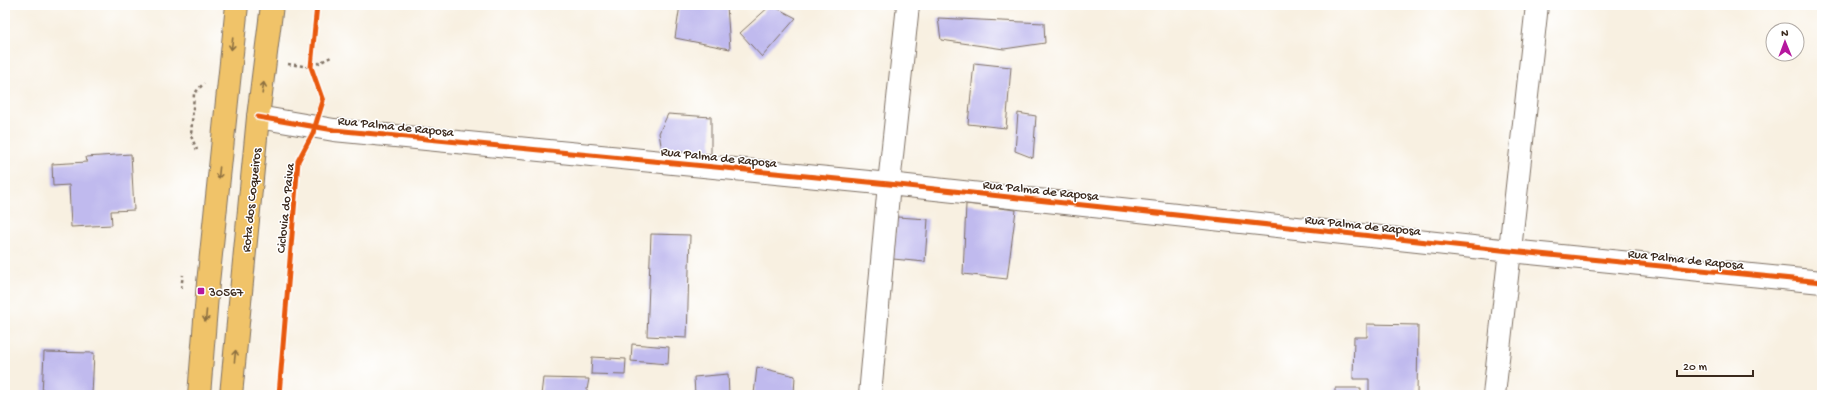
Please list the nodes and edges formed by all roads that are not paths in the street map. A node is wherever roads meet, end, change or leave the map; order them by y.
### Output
1 (237, 5) edge
2 (272, 5) edge
3 (908, 5) edge
4 (1537, 5) edge
5 (258, 117) junction
6 (889, 184) junction
7 (1510, 251) junction
8 (1822, 282) edge
9 (199, 395) edge
10 (231, 395) edge
11 (870, 395) edge
12 (1494, 395) edge

1 -> 9 main road
5 -> 2 main road, Rota dos Coqueiros
3 - 6 street
4 - 7 street
5 - 6 street, Rua Palma de Raposa
10 -> 5 main road, Rota dos Coqueiros
6 - 7 street, Rua Palma de Raposa
6 - 11 street
7 - 8 street, Rua Palma de Raposa
7 - 12 street

